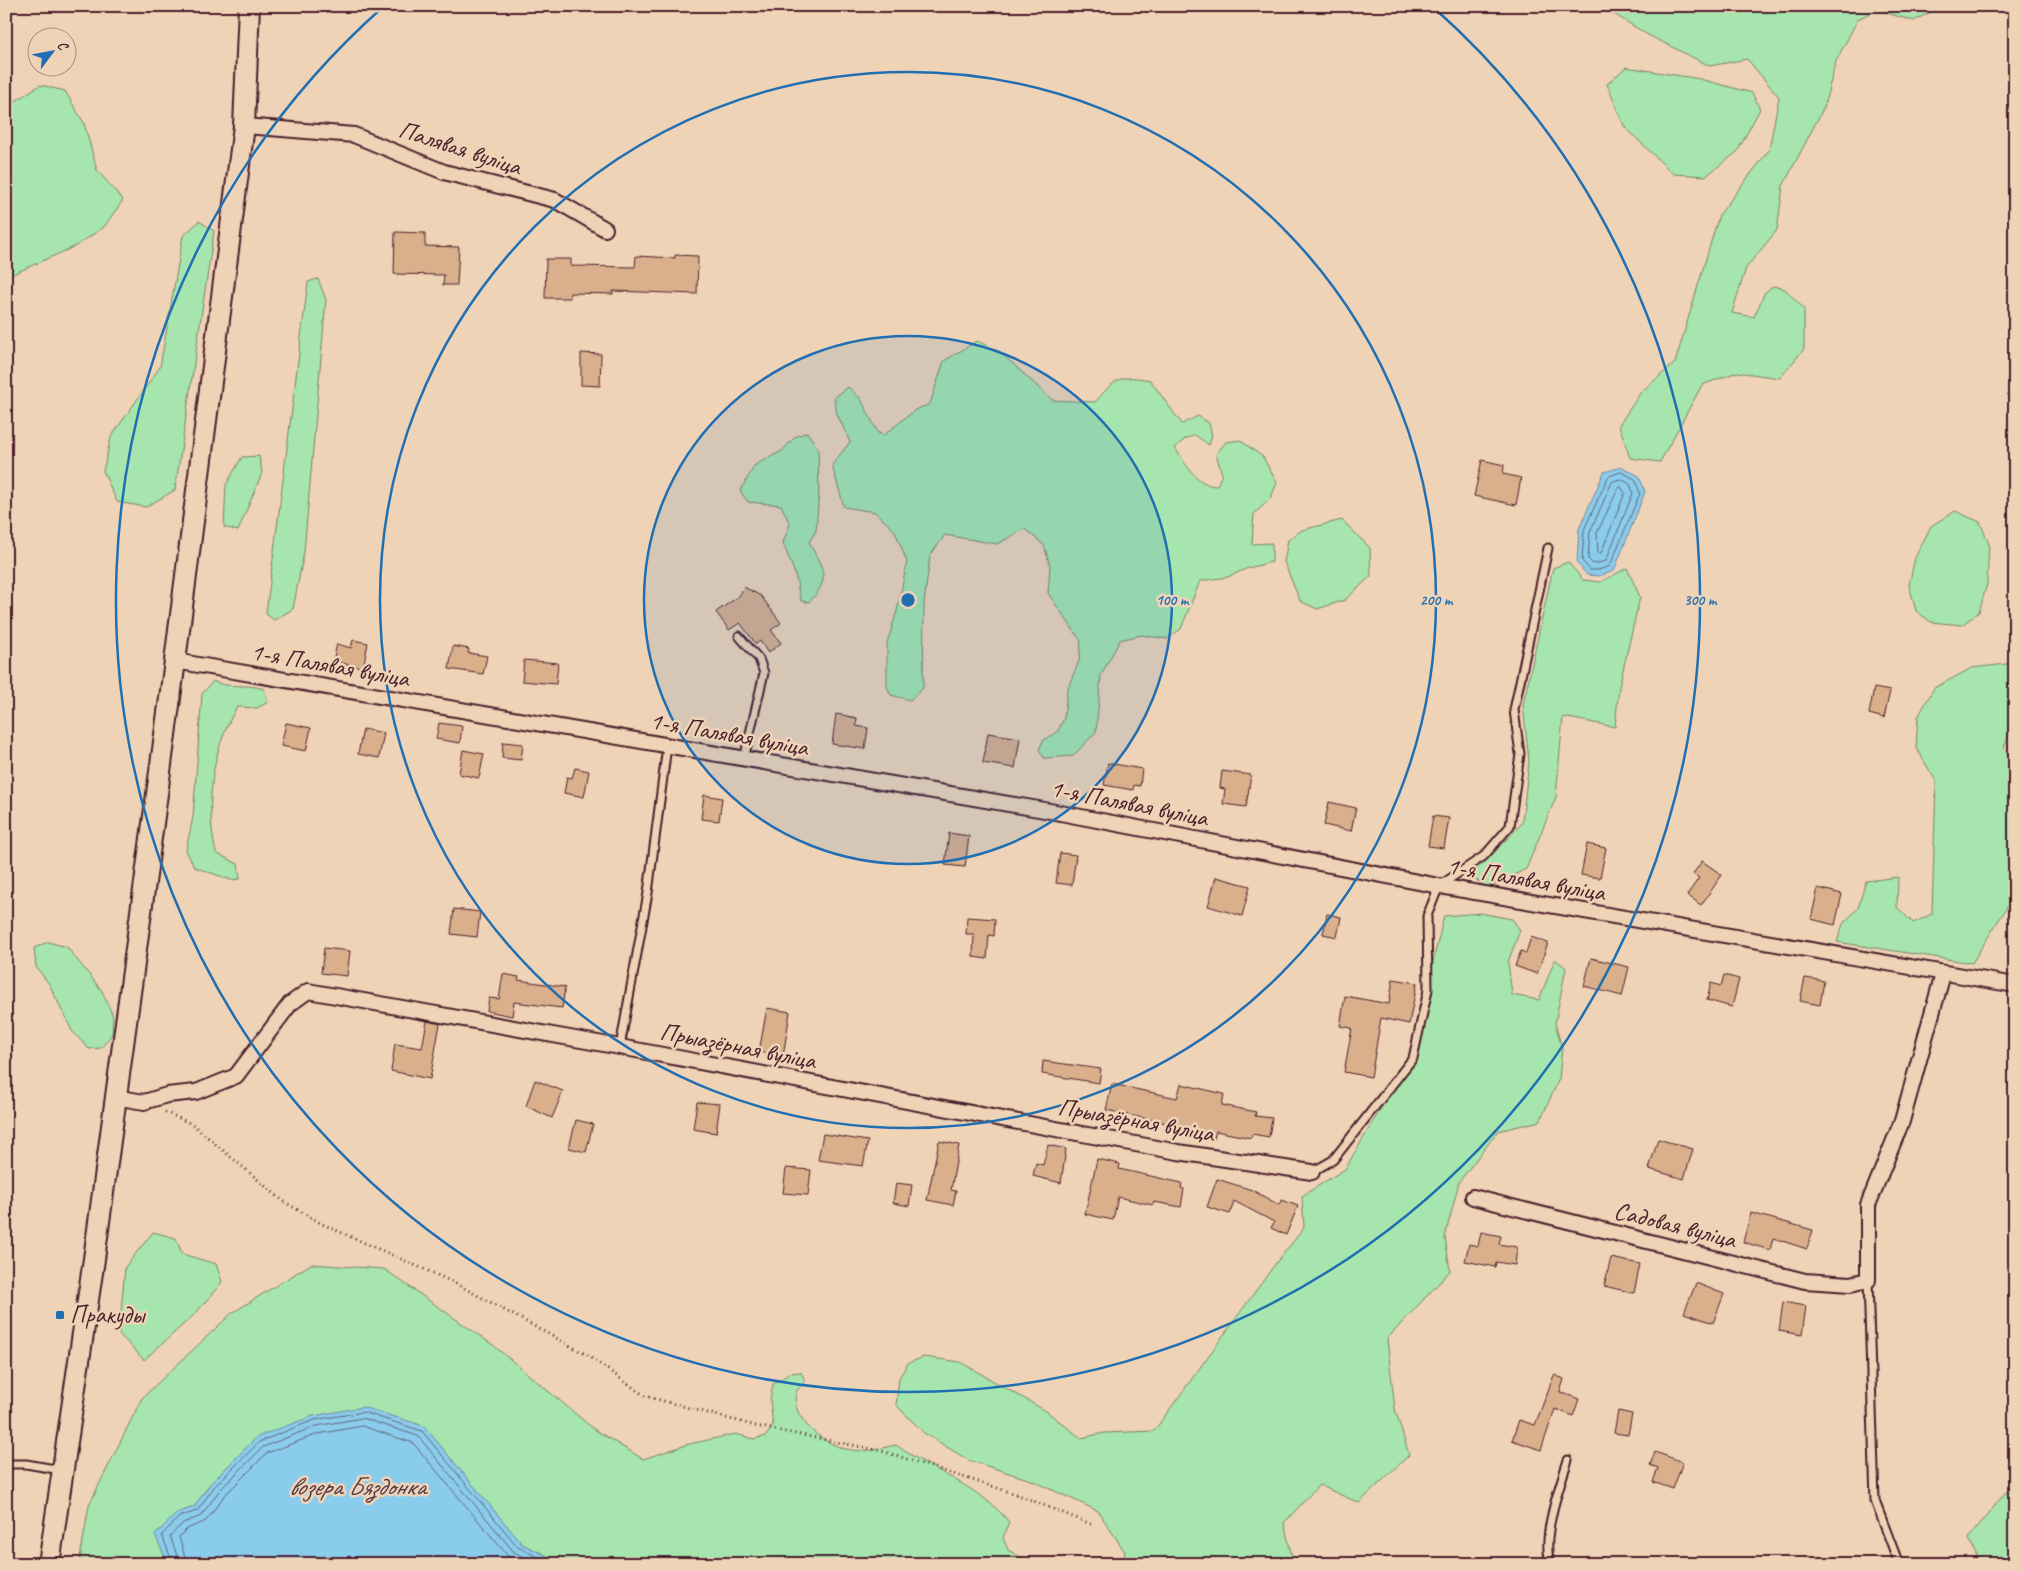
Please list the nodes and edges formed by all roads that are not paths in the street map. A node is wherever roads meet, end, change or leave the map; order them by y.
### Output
1 (249, 6) edge
2 (244, 126) junction
3 (605, 229) dead end
4 (1548, 548) dead end
5 (739, 636) dead end
6 (175, 661) junction
7 (667, 746) junction
8 (744, 759) junction
9 (1439, 886) junction
10 (1943, 974) junction
11 (2015, 985) edge
12 (620, 1047) junction
13 (115, 1097) junction
14 (1312, 1172) joint
15 (1473, 1197) dead end
16 (1868, 1280) junction
17 (1568, 1460) dead end
18 (6, 1464) edge
19 (64, 1470) junction
20 (49, 1564) edge
21 (1551, 1564) edge
22 (1899, 1564) edge

1 - 2 main road
2 - 3 street, Палявая вуліца
2 - 6 main road
4 - 9 lane
5 - 8 lane
6 - 7 street, 1-я Палявая вуліца
6 - 13 main road
7 - 8 street, 1-я Палявая вуліца
7 - 12 lane
8 - 9 street, 1-я Палявая вуліца
9 - 10 street, 1-я Палявая вуліца
9 - 14 lane
10 - 11 street, 1-я Палявая вуліца
10 - 16 street
12 - 13 street, Прыазёрная вуліца
12 - 14 street, Прыазёрная вуліца
13 - 19 main road
15 - 16 street, Садовая вуліца
16 - 22 lane
17 - 21 lane
18 - 19 lane
19 - 20 main road

